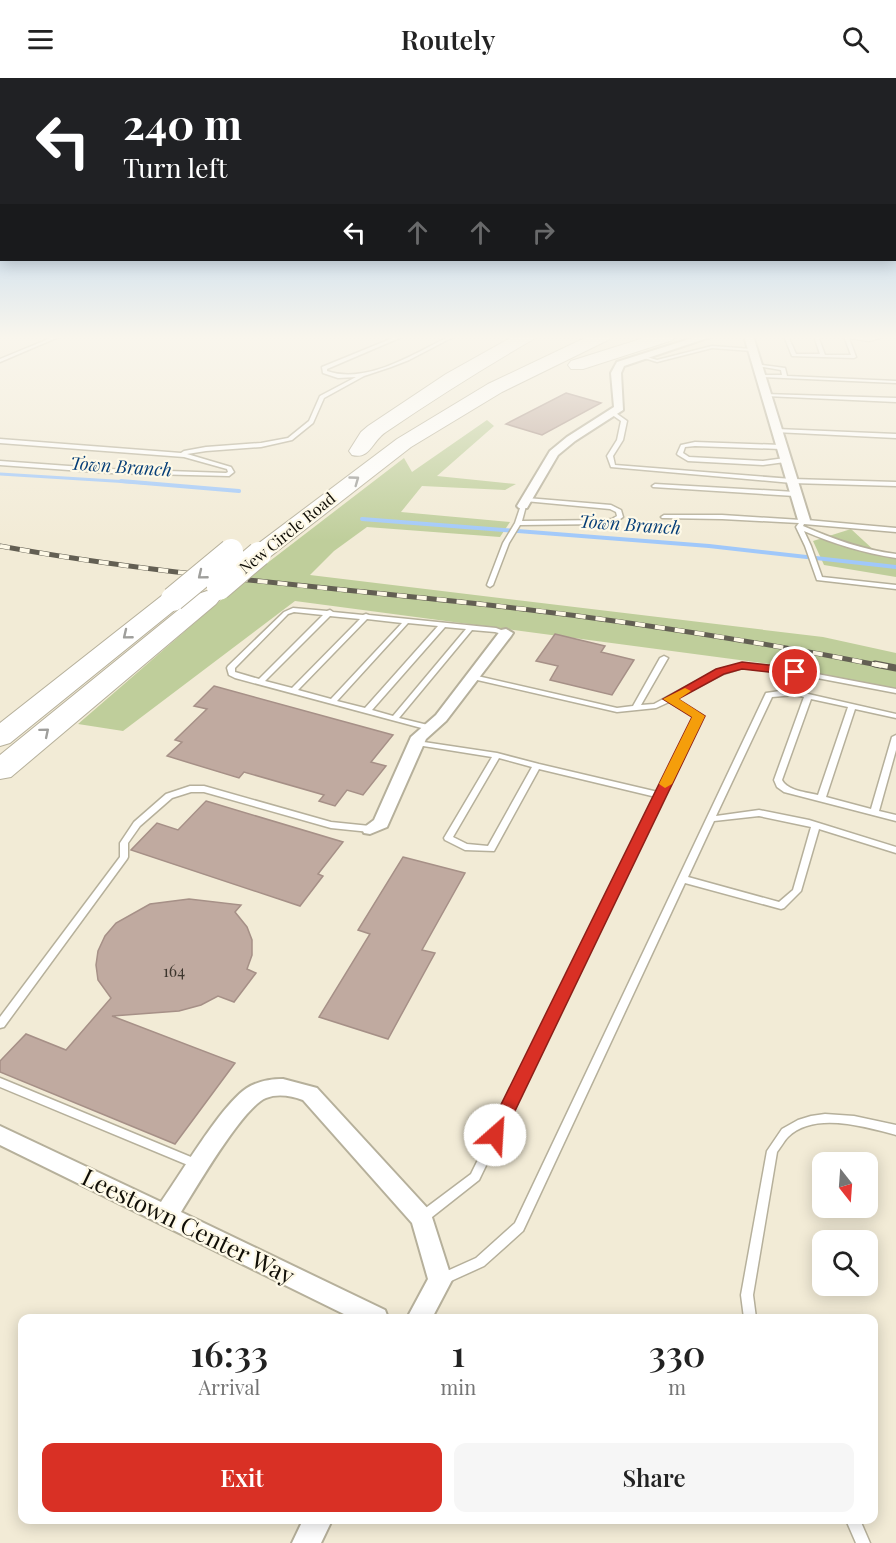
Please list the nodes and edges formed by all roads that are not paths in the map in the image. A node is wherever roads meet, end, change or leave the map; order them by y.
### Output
1 (319, 404) edge
2 (413, 404) edge
3 (431, 404) edge
4 (468, 404) edge
5 (491, 404) edge
6 (619, 404) edge
7 (769, 404) edge
8 (613, 413) junction
9 (777, 431) junction
10 (896, 436) edge
11 (0, 441) edge
12 (404, 443) junction
13 (781, 447) junction
14 (359, 452) junction
15 (184, 455) junction
16 (785, 460) junction
17 (0, 463) edge
18 (340, 465) dead end
19 (792, 481) junction
20 (896, 484) edge
21 (655, 486) dead end
22 (795, 494) junction
23 (525, 503) junction
24 (279, 512) dead end
25 (664, 517) dead end
26 (801, 524) junction
27 (516, 525) junction
28 (896, 530) edge
29 (896, 556) edge
30 (490, 585) dead end
31 (896, 587) edge
32 (330, 612) junction
33 (366, 616) junction
34 (406, 621) junction
35 (444, 624) junction
36 (471, 627) junction
37 (507, 633) joint
38 (664, 658) dead end
39 (473, 677) junction
40 (260, 682) junction
41 (293, 691) junction
42 (896, 691) edge
43 (808, 696) junction
44 (669, 699) junction
45 (332, 702) junction
46 (852, 706) junction
47 (635, 709) junction
48 (367, 711) junction
49 (896, 716) edge
50 (394, 719) junction
51 (429, 728) junction
52 (0, 737) edge
53 (896, 737) edge
54 (417, 743) junction
55 (497, 755) junction
56 (537, 766) junction
57 (0, 770) edge
58 (660, 795) junction
59 (821, 799) junction
60 (874, 813) junction
61 (896, 818) edge
62 (711, 819) junction
63 (816, 825) junction
64 (370, 829) joint
65 (896, 850) edge
66 (683, 879) junction
67 (0, 1024) edge
68 (0, 1082) edge
69 (896, 1130) edge
70 (0, 1135) edge
71 (200, 1166) junction
72 (165, 1216) junction
73 (422, 1218) junction
74 (440, 1280) junction
75 (368, 1314) edge
76 (421, 1314) edge
77 (749, 1314) edge
78 (316, 1524) edge
79 (855, 1524) edge
80 (306, 1543) edge
81 (863, 1543) edge

1 - 15 lane
2 - 14 highway
3 - 14 highway, New Circle Road
4 - 12 highway, New Circle Road
5 - 12 highway
6 - 8 street
7 - 9 street
8 - 19 lane
8 - 23 street
9 - 10 lane
9 - 13 street
11 - 15 lane
57 -> 12 highway, New Circle Road, bridge
13 - 16 street
13 - 16 lane
14 - 18 highway, New Circle Road
15 - 17 lane
16 - 19 street
19 - 20 lane
19 - 22 street
21 - 22 lane
22 - 26 street
23 - 27 lane
23 - 27 lane
24 -> 52 highway, New Circle Road, bridge
25 - 26 lane
26 - 28 lane
26 - 29 lane
26 - 31 lane
27 - 30 lane
32 - 33 lane
32 - 40 lane
32 - 40 lane
33 - 34 lane
33 - 41 lane
34 - 35 lane
34 - 45 lane
35 - 36 lane
35 - 48 lane
36 - 37 lane
36 - 50 lane
37 - 39 street
38 - 47 lane
39 - 47 lane
39 - 51 street
40 - 41 lane
41 - 45 lane
42 - 44 lane
43 - 46 lane
43 - 59 lane
43 - 62 lane
44 - 47 lane
44 - 58 lane
45 - 48 lane
46 - 49 lane
46 - 59 lane
48 - 50 lane
50 - 51 lane
51 - 54 street
53 - 60 lane
54 - 55 lane
54 - 64 street
55 - 56 lane
55 - 56 lane
56 - 58 lane
58 - 73 lane
59 - 60 lane
60 - 61 lane
62 - 63 lane
62 - 66 lane
63 - 65 lane
63 - 66 lane
64 - 67 lane
66 - 74 lane
68 - 71 lane
69 - 77 lane
70 - 72 street, Leestown Center Way
71 - 72 street
71 - 73 street
72 - 75 street, Leestown Center Way
73 - 74 street
74 - 76 street
78 - 80 street
79 - 81 lane

